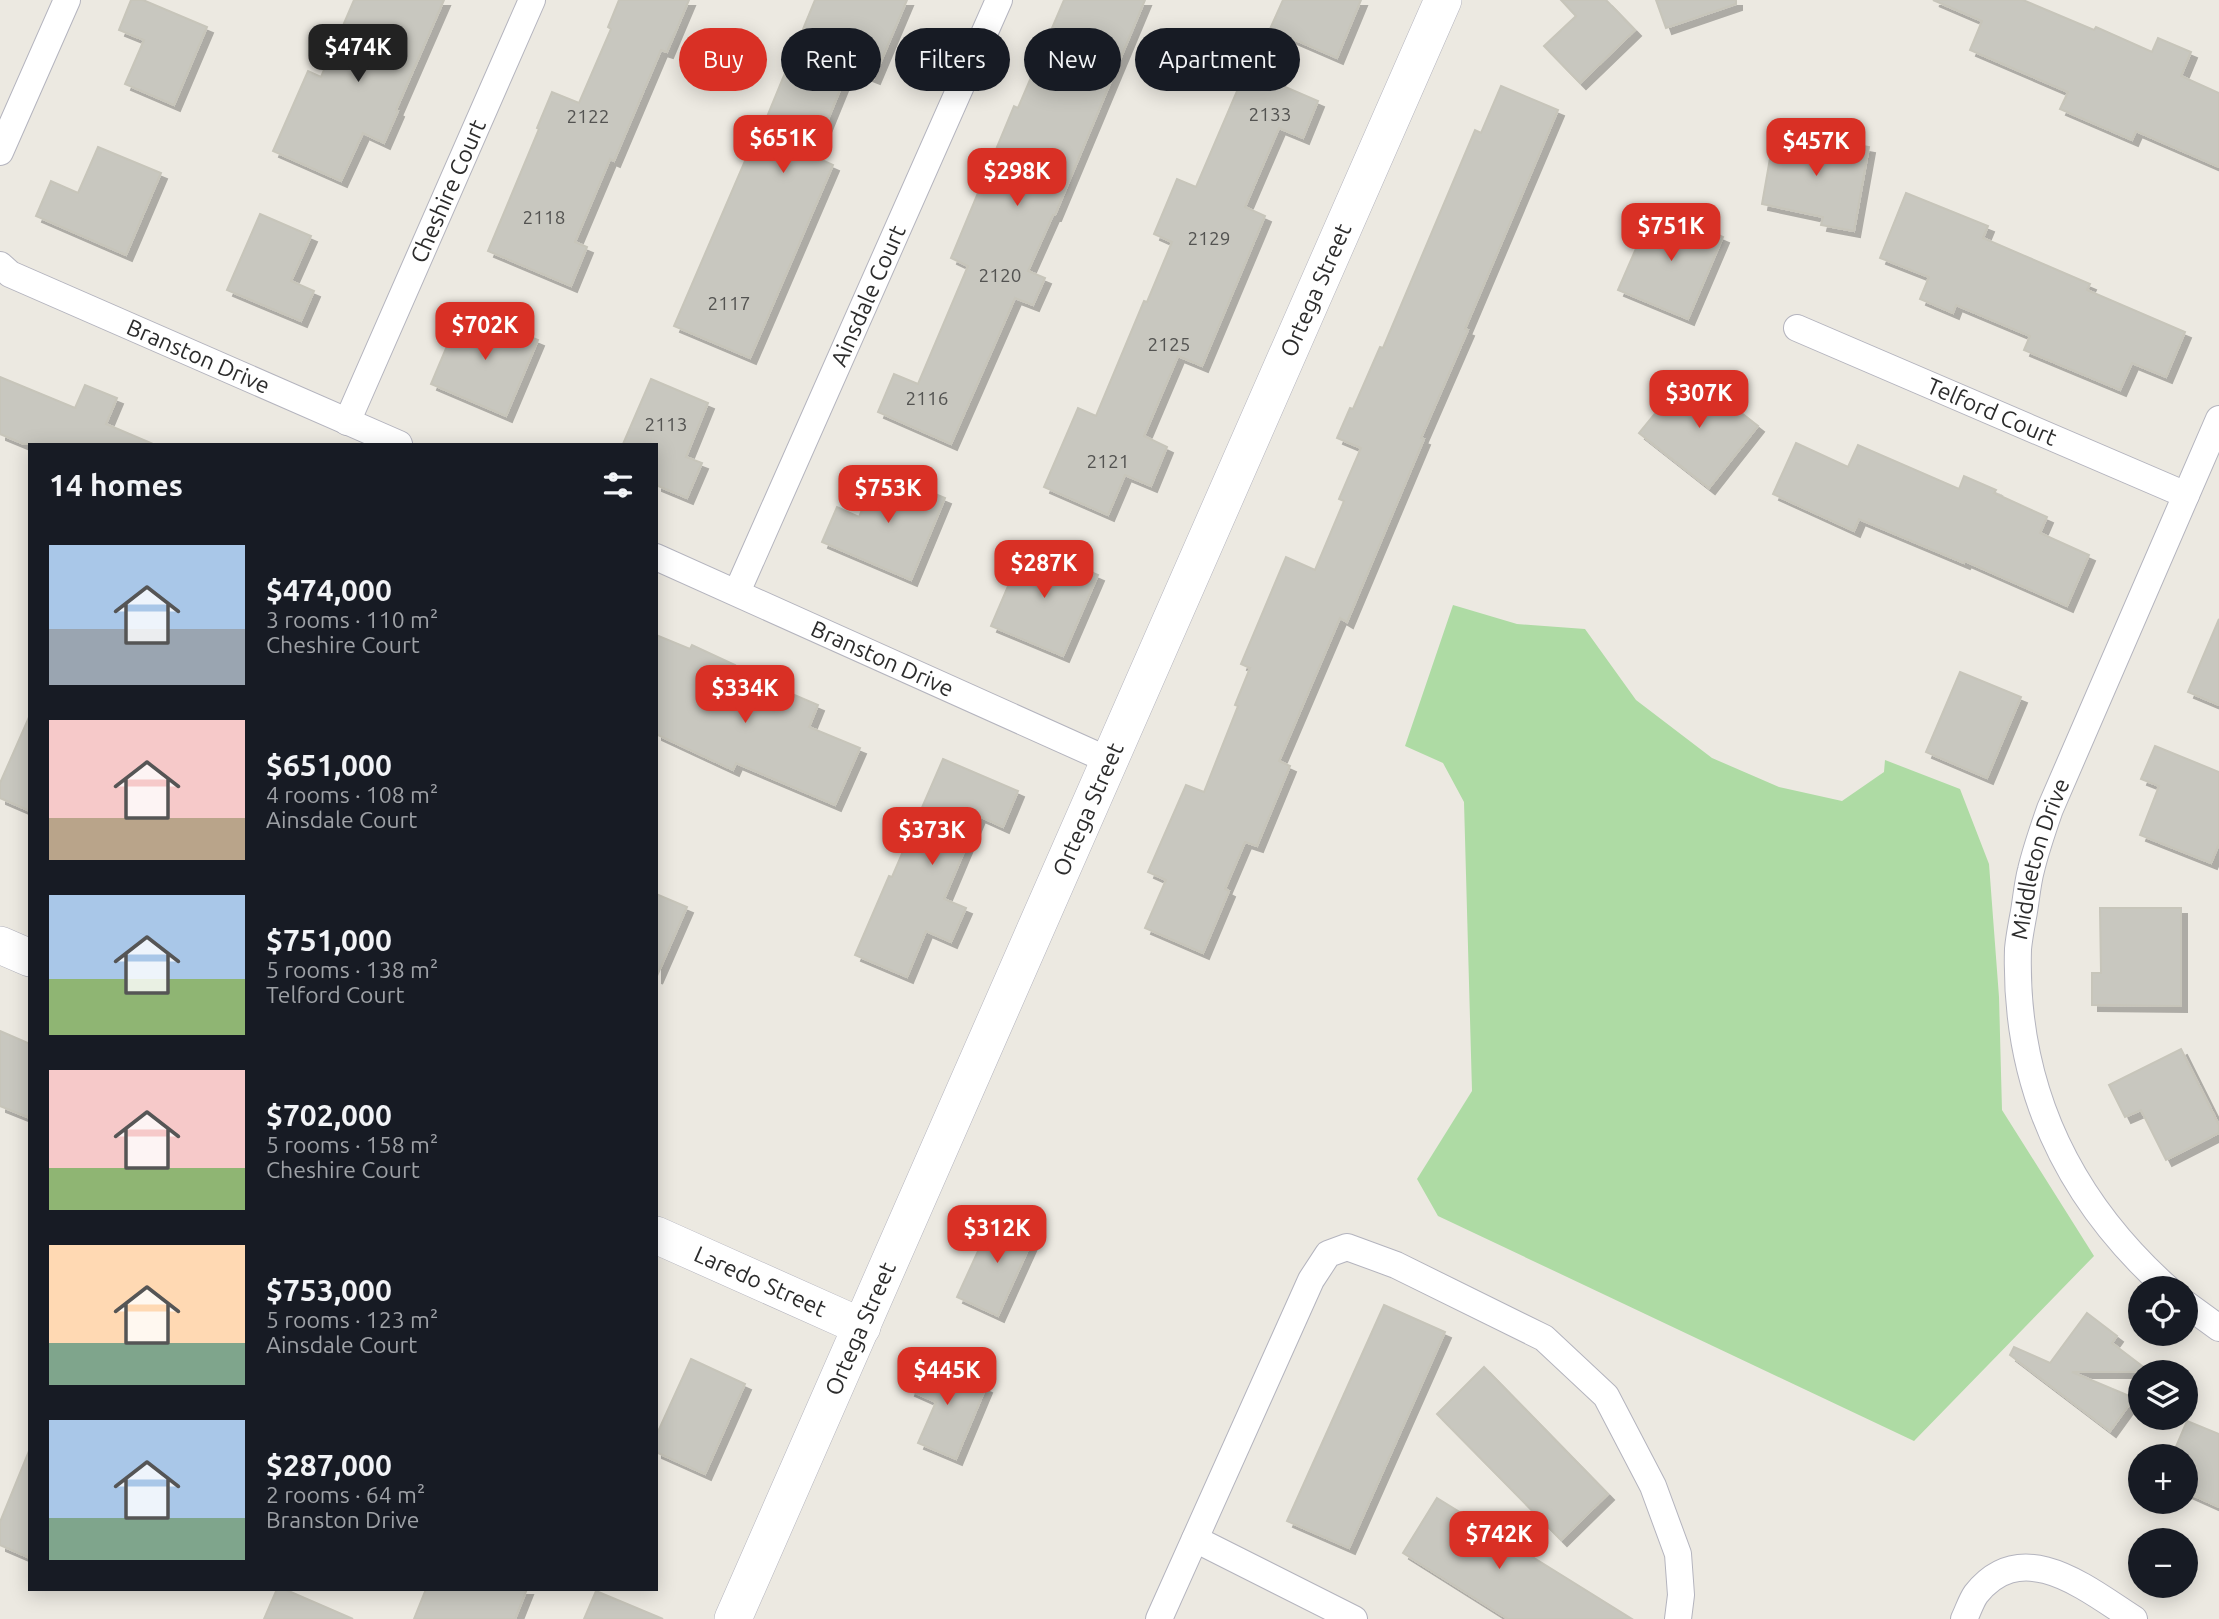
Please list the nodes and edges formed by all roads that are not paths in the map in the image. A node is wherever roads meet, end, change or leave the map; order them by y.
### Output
1 (67, 0) edge
2 (532, 0) edge
3 (999, 0) edge
4 (1443, 0) edge
5 (0, 152) edge
6 (0, 265) edge
7 (1797, 328) dead end
8 (2219, 419) edge
9 (347, 422) junction
10 (397, 443) edge
11 (2186, 495) junction
12 (658, 558) edge
13 (737, 593) junction
14 (1108, 760) junction
15 (0, 945) edge
16 (28, 957) edge
17 (658, 1236) edge
18 (2153, 1276) edge
19 (2198, 1313) edge
20 (862, 1326) junction
21 (2219, 1328) edge
22 (1195, 1539) junction
23 (733, 1619) edge
24 (1160, 1619) edge
25 (1354, 1619) edge
26 (1678, 1619) edge
27 (1965, 1619) edge
28 (2134, 1619) edge

1 - 5 street
2 - 9 street, Cheshire Court
3 - 13 street, Ainsdale Court
4 - 14 street, Ortega Street
6 - 9 street, Branston Drive
7 - 11 street, Telford Court
8 - 11 street, Middleton Drive
9 - 10 street, Branston Drive
11 - 18 street, Middleton Drive
12 - 13 street, Branston Drive
13 - 14 street, Branston Drive
14 - 20 street, Ortega Street
15 - 16 street
17 - 20 street, Laredo Street
19 - 21 street
20 - 23 street, Ortega Street
22 - 24 street
22 - 25 street
22 - 26 street
27 - 28 street

